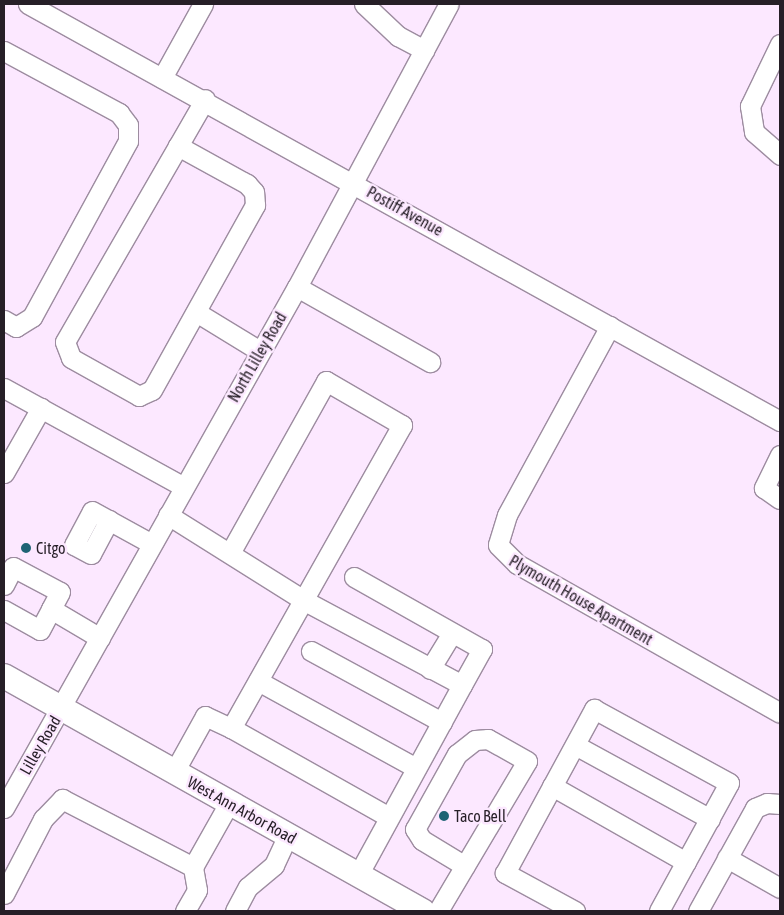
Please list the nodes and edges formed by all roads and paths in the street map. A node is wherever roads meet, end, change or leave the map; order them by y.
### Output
1 (28, 4) edge
2 (203, 4) edge
3 (364, 4) edge
4 (449, 4) edge
5 (780, 44) edge
6 (424, 50) junction
7 (4, 51) edge
8 (162, 78) junction
9 (205, 99) junction
10 (178, 146) junction
11 (780, 155) edge
12 (353, 182) junction
13 (297, 288) junction
14 (196, 312) junction
15 (4, 320) edge
16 (610, 326) junction
17 (260, 351) junction
18 (430, 362) dead end
19 (4, 388) edge
20 (40, 408) junction
21 (780, 421) edge
22 (780, 455) edge
23 (4, 473) edge
24 (184, 487) junction
25 (780, 499) edge
26 (168, 515) junction
27 (109, 520) dead end
28 (152, 544) junction
29 (230, 553) junction
30 (354, 577) dead end
31 (4, 585) edge
32 (305, 601) junction
33 (51, 609) junction
34 (4, 610) edge
35 (452, 632) junction
36 (100, 638) junction
37 (311, 651) dead end
38 (430, 668) junction
39 (4, 676) edge
40 (258, 681) junction
41 (462, 686) junction
42 (61, 708) junction
43 (780, 713) edge
44 (442, 722) junction
45 (231, 728) junction
46 (575, 744) junction
47 (416, 768) junction
48 (174, 772) junction
49 (552, 786) junction
50 (230, 803) junction
51 (780, 804) edge
52 (4, 808) edge
53 (389, 817) junction
54 (710, 819) junction
55 (288, 835) junction
56 (727, 858) junction
57 (686, 862) junction
58 (464, 866) junction
59 (193, 868) junction
60 (358, 875) junction
61 (780, 888) edge
62 (4, 894) edge
63 (413, 909) edge
64 (185, 911) edge
65 (235, 911) edge
66 (438, 911) edge
67 (572, 911) edge
68 (659, 911) edge
69 (698, 911) edge

1 - 8 street, Postiff Avenue
2 - 8 street
3 - 6 street
4 - 6 street, North Lilley Road
5 - 11 street
6 - 12 street, North Lilley Road
7 - 15 street
8 - 9 street, Postiff Avenue
9 - 10 street
9 - 12 street, Postiff Avenue
10 - 14 street
10 - 14 street
12 - 13 street, North Lilley Road
12 - 16 street, Postiff Avenue
13 - 17 street, North Lilley Road
13 - 18 street
14 - 17 street
16 - 21 street, Postiff Avenue
16 - 43 street, Plymouth House Apartment
17 - 24 street, North Lilley Road
19 - 20 street
20 - 23 street
20 - 24 street
22 - 25 street
24 - 26 street, North Lilley Road
26 - 28 street, North Lilley Road
26 - 29 street
27 - 28 street
28 - 36 street, North Lilley Road
29 - 32 street
29 - 32 street
30 - 35 street
31 - 33 street
32 - 38 street
32 - 40 street
33 - 34 street
33 - 36 street
35 - 38 street
35 - 41 street
36 - 42 street, North Lilley Road
37 - 44 street
38 - 41 street
39 - 42 main road, West Ann Arbor Road
40 - 45 street
40 - 47 street
41 - 44 street
42 - 48 main road, West Ann Arbor Road
42 - 52 street, Lilley Road
44 - 47 street
45 - 48 street
45 - 53 street
46 - 49 street
46 - 54 street
46 - 54 street
47 - 53 street
48 - 50 main road, West Ann Arbor Road
49 - 57 street
49 - 67 street
50 - 55 main road, West Ann Arbor Road
50 - 59 street
51 - 56 street
53 - 60 street
54 - 57 street
55 - 60 main road, West Ann Arbor Road
55 - 65 street
56 - 61 street
56 - 69 street
57 - 68 street
58 - 58 street
58 - 66 street
59 - 62 street
59 - 64 street
60 - 63 main road, West Ann Arbor Road

